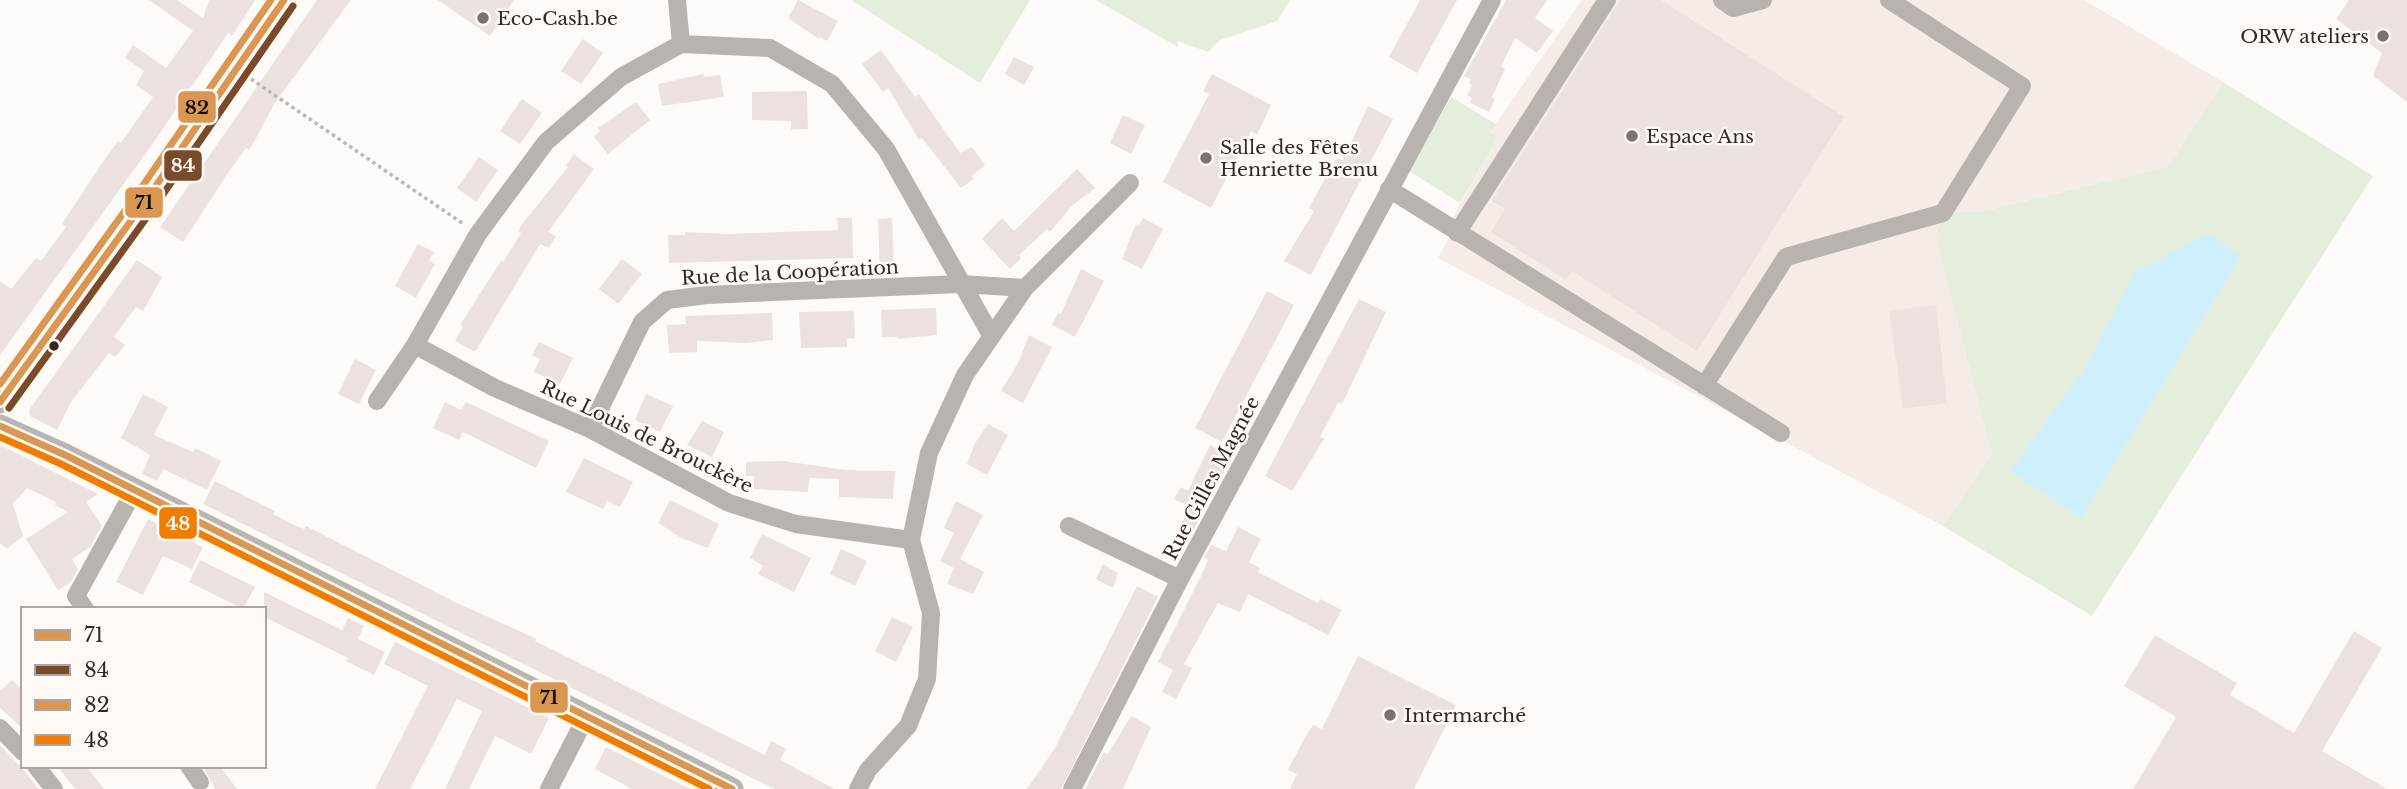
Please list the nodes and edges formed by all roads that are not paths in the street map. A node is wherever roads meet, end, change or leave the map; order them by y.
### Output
1 (284, 0) edge
2 (677, 0) edge
3 (1492, 0) edge
4 (1607, 0) edge
5 (1722, 0) edge
6 (1763, 0) edge
7 (1889, 0) edge
8 (681, 44) junction
9 (1130, 183) dead end
10 (1389, 188) junction
11 (1457, 233) junction
12 (960, 284) junction
13 (1025, 288) junction
14 (991, 335) junction
15 (415, 345) junction
16 (1704, 386) junction
17 (377, 401) dead end
18 (0, 402) edge
19 (0, 426) edge
20 (590, 429) junction
21 (1781, 433) dead end
22 (134, 491) junction
23 (1069, 526) dead end
24 (911, 540) junction
25 (1180, 579) junction
26 (84, 607) edge
27 (586, 717) junction
28 (0, 728) edge
29 (21, 750) edge
30 (38, 768) edge
31 (190, 768) edge
32 (200, 782) dead end
33 (54, 789) edge
34 (549, 789) edge
35 (732, 789) edge
36 (858, 789) edge
37 (1072, 789) edge

1 - 18 main road
2 - 8 street
3 - 10 street, Rue Gilles Magnée
4 - 11 street
5 - 6 street
7 - 16 street
8 - 12 street
8 - 15 street
9 - 13 street
10 - 11 street
10 - 25 street, Rue Gilles Magnée
11 - 16 street
12 - 13 street, Rue de la Coopération
12 - 14 street
12 - 20 street, Rue de la Coopération
13 - 14 street
14 - 24 street
15 - 17 street
15 - 20 street, Rue Louis de Brouckère
16 - 21 street
19 - 22 main road
20 - 24 street, Rue Louis de Brouckère
22 - 26 street
22 - 27 main road
23 - 25 street
24 - 36 street
25 - 37 street, Rue Gilles Magnée
27 - 34 street
27 - 35 main road
28 - 29 street
30 - 33 street
31 - 32 street

